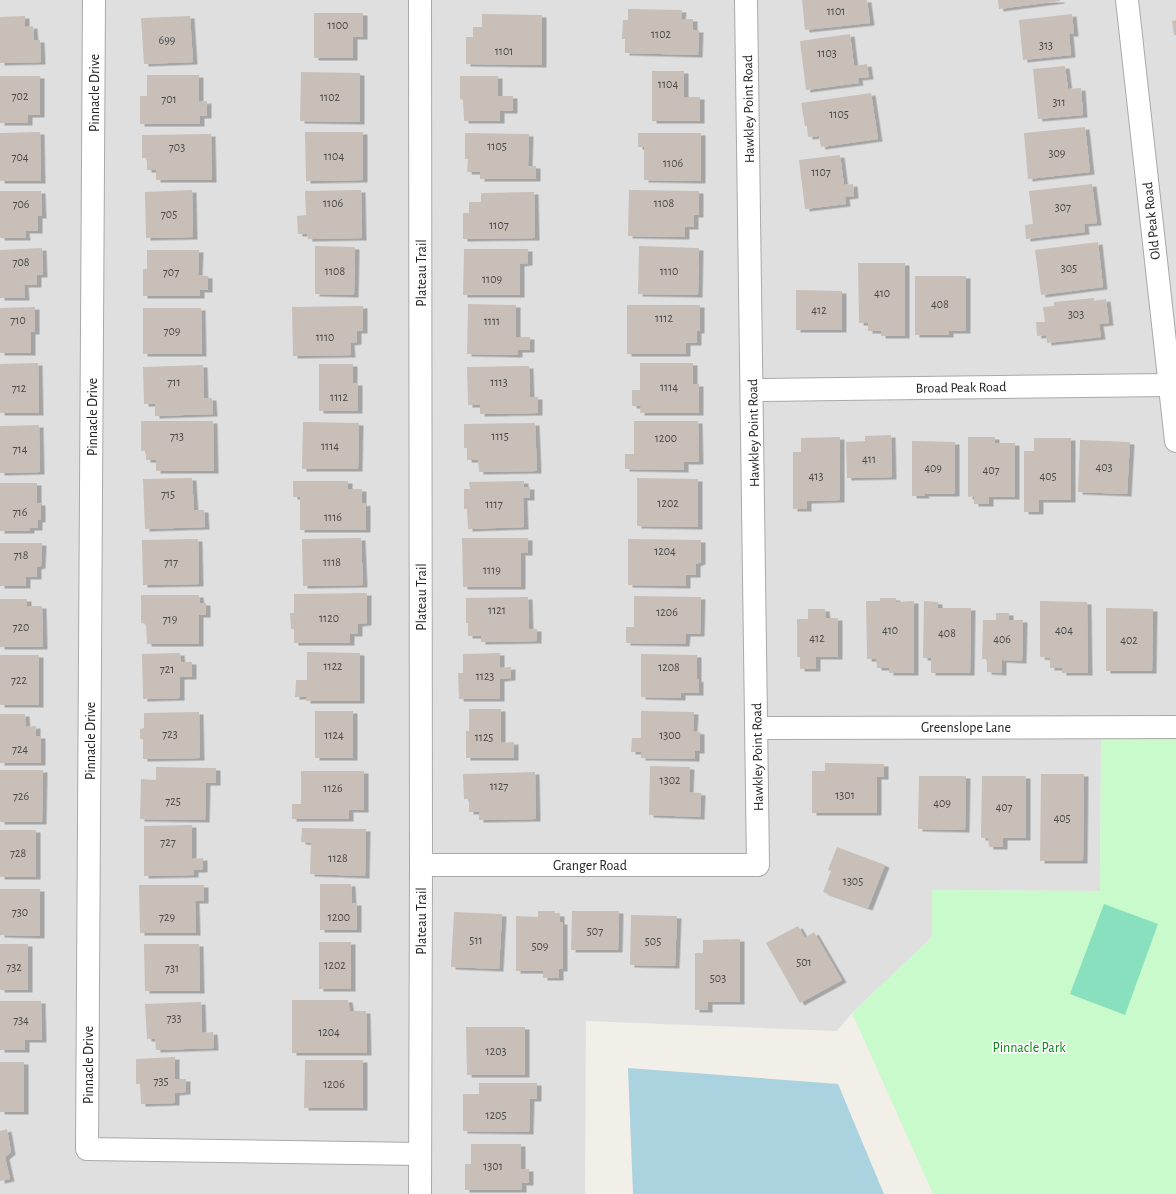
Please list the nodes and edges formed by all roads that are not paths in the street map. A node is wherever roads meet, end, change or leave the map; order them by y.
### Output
1 (94, 0) edge
2 (420, 0) edge
3 (746, 0) edge
4 (1127, 0) edge
5 (1169, 385) junction
6 (752, 390) junction
7 (1176, 441) edge
8 (1176, 727) edge
9 (757, 728) junction
10 (421, 865) junction
11 (758, 865) joint
12 (420, 1154) junction
13 (420, 1194) edge

1 - 12 street, Pinnacle Drive
2 - 10 street, Plateau Trail
3 - 6 street, Hawkley Point Road
4 - 5 street, Old Peak Road
5 - 6 street, Broad Peak Road
5 - 7 street, Old Peak Road
6 - 9 street, Hawkley Point Road
8 - 9 street, Greenslope Lane
9 - 11 street, Hawkley Point Road
10 - 11 street, Granger Road
10 - 12 street, Plateau Trail
12 - 13 street, Plateau Trail

